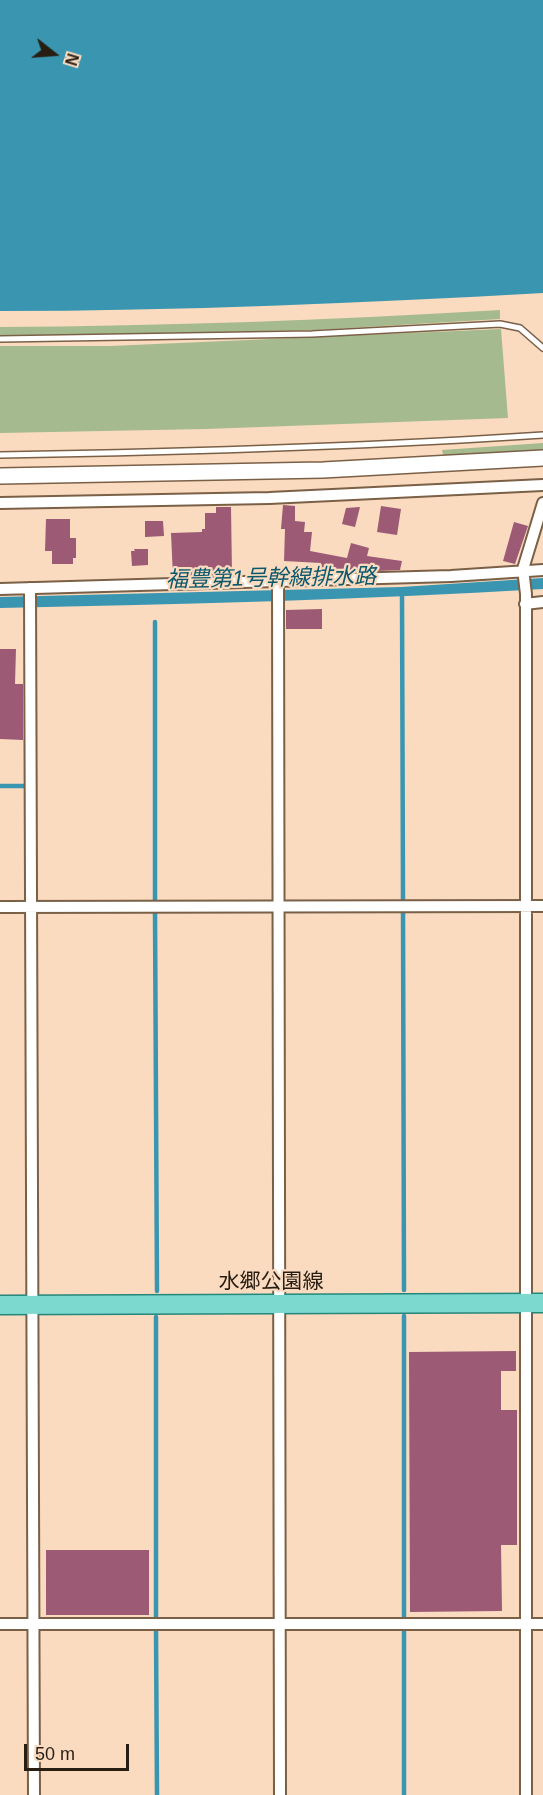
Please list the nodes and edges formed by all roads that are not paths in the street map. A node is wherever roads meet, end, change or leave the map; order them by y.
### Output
1 (0, 339) edge
2 (543, 348) edge
3 (543, 435) edge
4 (0, 455) edge
5 (543, 458) edge
6 (0, 476) edge
7 (543, 485) edge
8 (0, 503) edge
9 (543, 503) edge
10 (543, 570) edge
11 (524, 573) junction
12 (278, 584) junction
13 (0, 589) edge
14 (30, 590) junction
15 (525, 599) junction
16 (543, 602) edge
17 (279, 906) junction
18 (526, 906) junction
19 (543, 906) edge
20 (0, 907) edge
21 (32, 907) junction
22 (534, 1303) edge
23 (280, 1304) junction
24 (0, 1305) edge
25 (33, 1305) junction
26 (0, 1624) edge
27 (34, 1624) junction
28 (280, 1624) junction
29 (526, 1624) junction
30 (543, 1624) edge
31 (34, 1795) edge
32 (280, 1795) edge
33 (526, 1795) edge

1 - 2 lane
3 - 4 lane
5 - 6 street
7 - 8 street
9 - 11 street
10 - 11 street
11 - 12 street
11 - 15 street
12 - 14 street
12 - 17 street
13 - 14 street
14 - 21 street
15 - 16 street
15 - 18 street
17 - 18 street
17 - 21 street
17 - 23 street
18 - 19 street
18 - 22 street
20 - 21 street
21 - 25 street
22 - 23 main road, 水郷公園線
22 - 29 street
23 - 25 main road, 水郷公園線
23 - 28 street
24 - 25 main road, 水郷公園線
25 - 27 street
26 - 27 street
27 - 28 street
27 - 31 street
28 - 29 street
28 - 32 street
29 - 30 street
29 - 33 street

